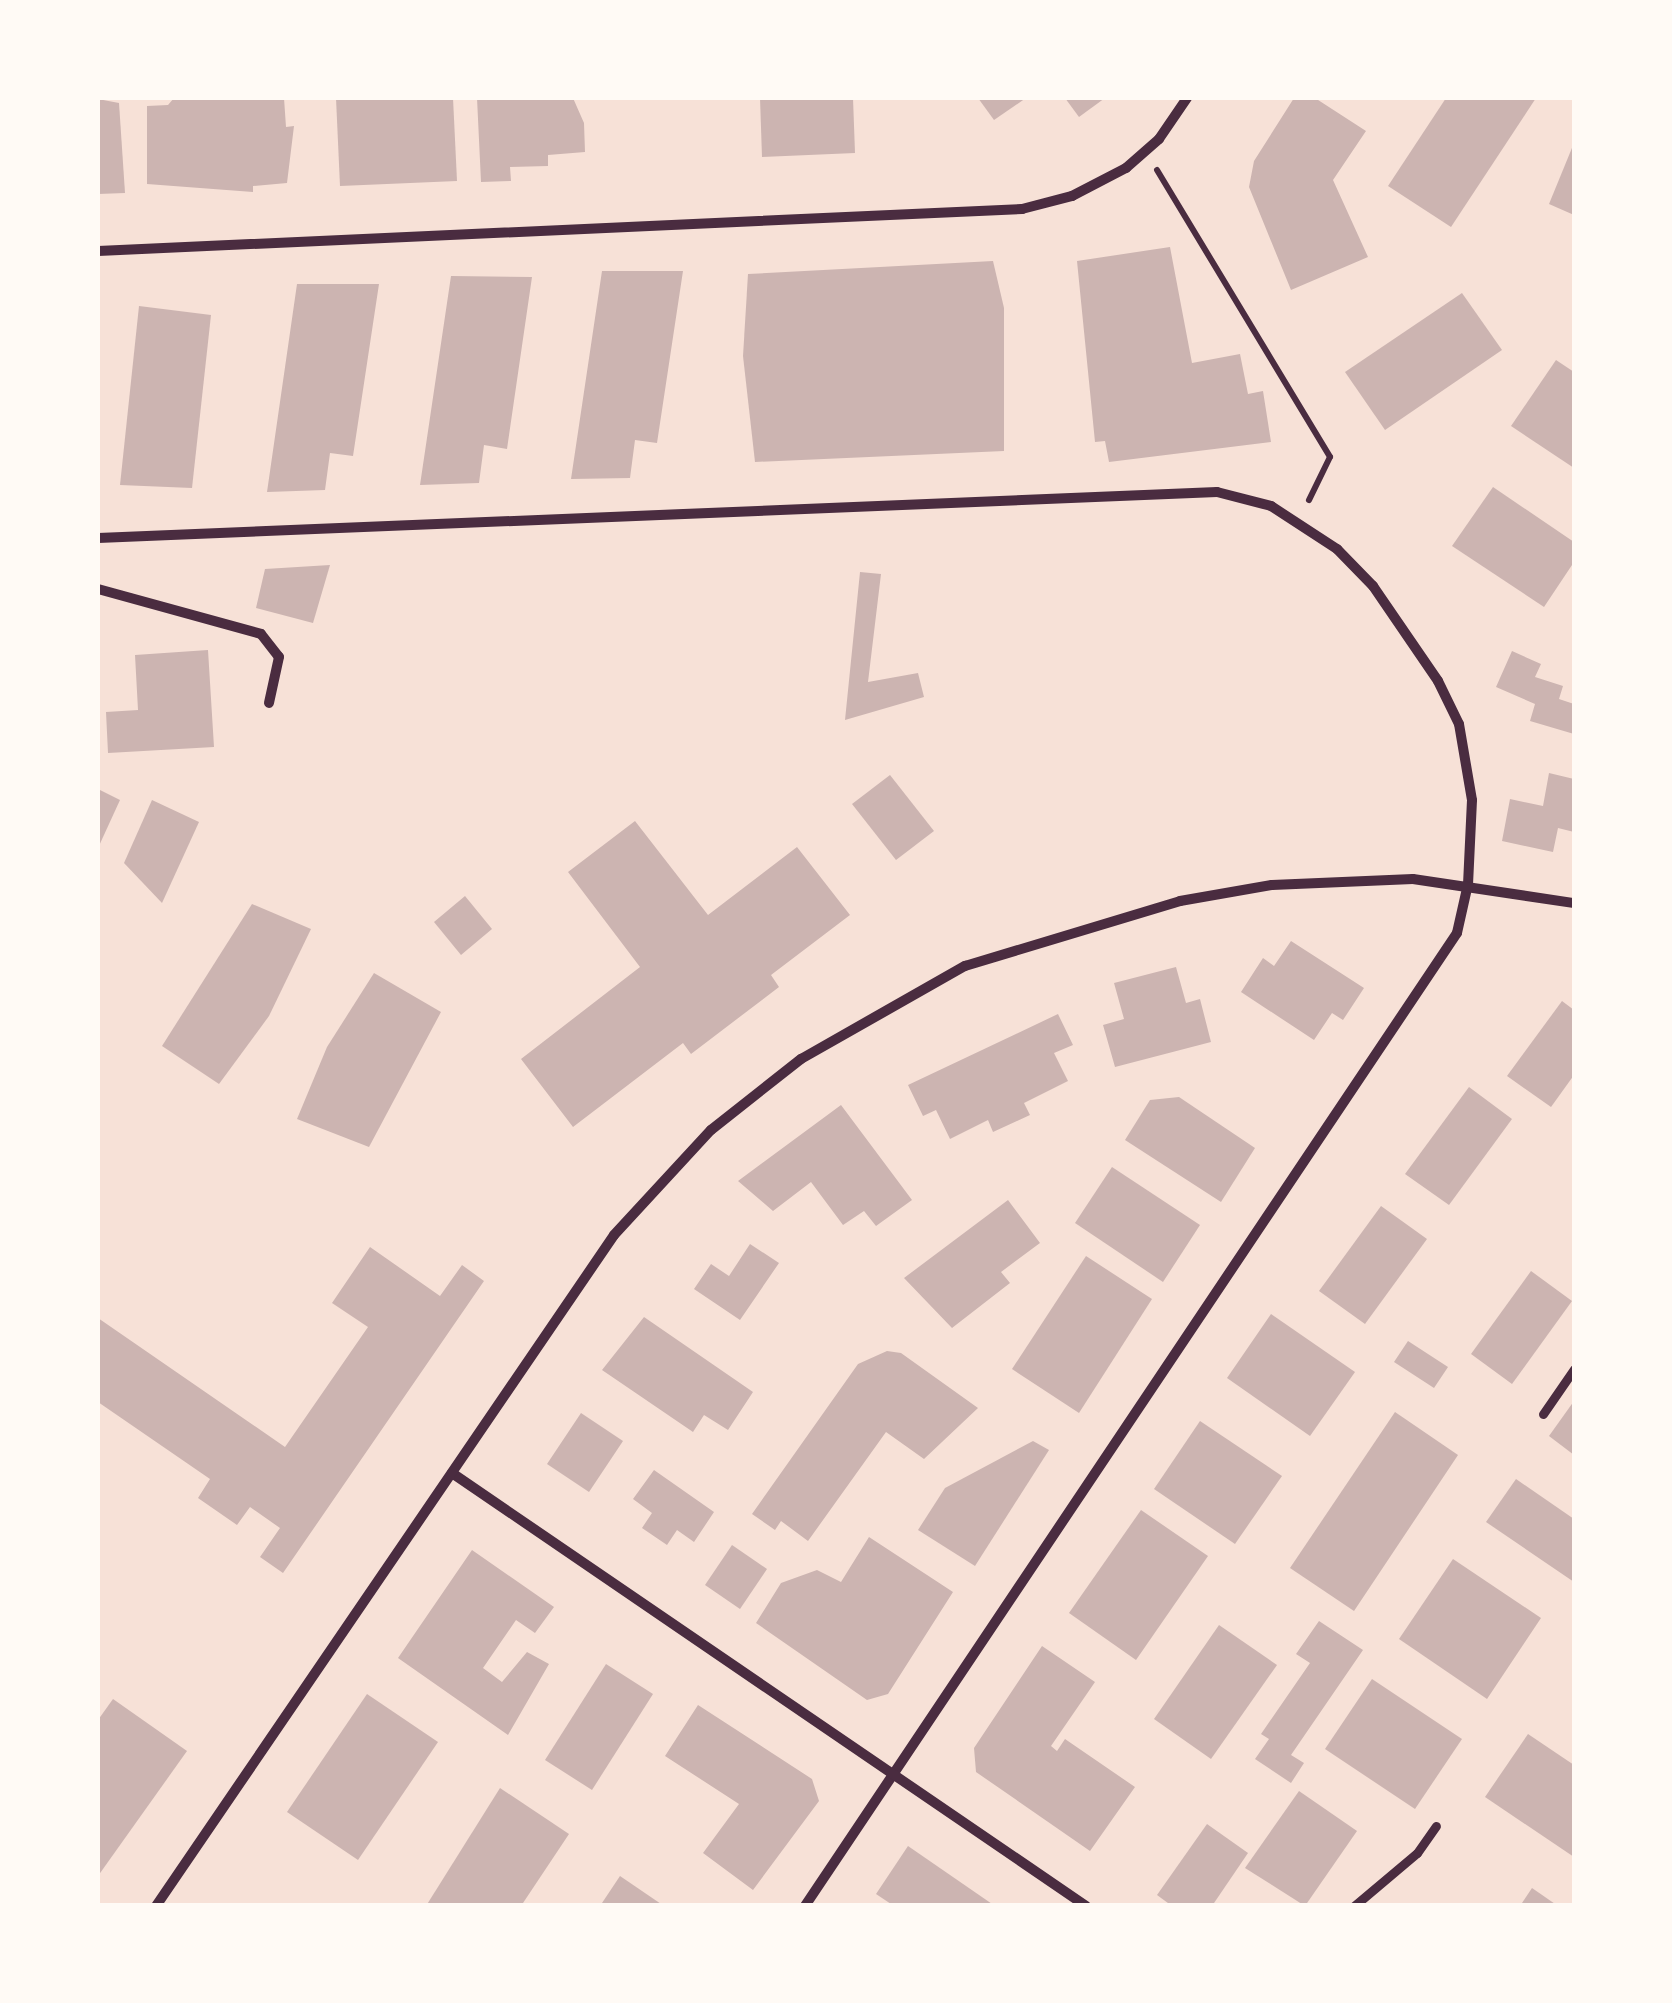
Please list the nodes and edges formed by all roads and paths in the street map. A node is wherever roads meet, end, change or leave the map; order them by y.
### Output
1 (1187, 98) edge
2 (1146, 152) junction
3 (98, 250) edge
4 (1300, 520) junction
5 (98, 538) edge
6 (98, 589) edge
7 (269, 703) dead end
8 (1468, 884) junction
9 (1574, 903) edge
10 (1574, 1369) edge
11 (1543, 1414) dead end
12 (452, 1473) junction
13 (894, 1775) junction
14 (1436, 1826) dead end
15 (156, 1906) edge
16 (805, 1906) edge
17 (1086, 1906) edge
18 (1354, 1906) edge

1 - 2 street
2 - 3 street
2 - 4 path
4 - 5 street
4 - 8 street
6 - 7 street
8 - 9 street
8 - 12 street
8 - 13 street
10 - 11 street
12 - 13 street
12 - 15 street
13 - 16 street
13 - 17 street
14 - 18 street

